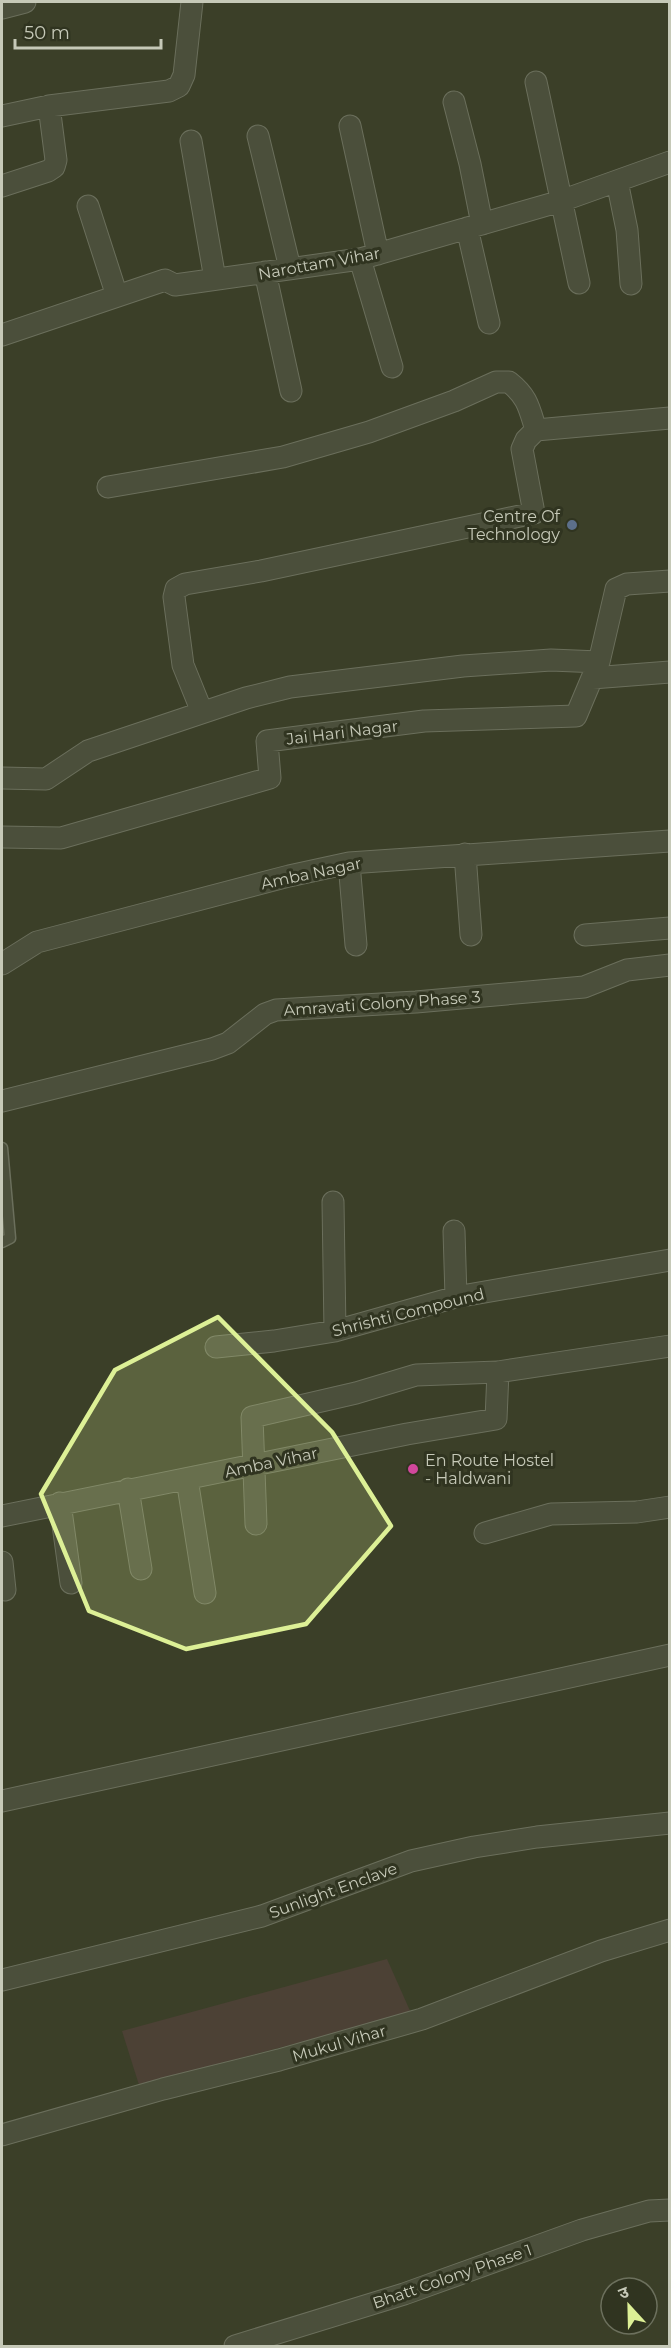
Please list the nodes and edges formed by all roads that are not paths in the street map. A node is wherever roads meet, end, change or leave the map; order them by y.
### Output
1 (25, 2) edge
2 (192, 2) edge
3 (2, 8) edge
4 (536, 82) dead end
5 (454, 102) dead end
6 (49, 106) junction
7 (2, 116) edge
8 (350, 126) dead end
9 (258, 136) dead end
10 (191, 141) dead end
11 (669, 162) edge
12 (617, 181) junction
13 (2, 186) edge
14 (561, 201) junction
15 (88, 206) dead end
16 (474, 226) junction
17 (369, 256) junction
18 (290, 268) junction
19 (265, 272) junction
20 (215, 279) junction
21 (579, 283) dead end
22 (631, 284) dead end
23 (117, 296) junction
24 (489, 323) dead end
25 (2, 335) edge
26 (392, 367) dead end
27 (291, 390) dead end
28 (669, 418) edge
29 (536, 430) junction
30 (108, 487) dead end
31 (669, 581) edge
32 (596, 670) junction
33 (669, 672) edge
34 (202, 712) junction
35 (2, 778) edge
36 (2, 837) edge
37 (669, 841) edge
38 (465, 854) junction
39 (349, 863) junction
40 (669, 928) edge
41 (471, 935) dead end
42 (585, 935) dead end
43 (356, 945) dead end
44 (2, 964) edge
45 (669, 965) edge
46 (2, 1101) edge
47 (2, 1148) edge
48 (333, 1202) dead end
49 (454, 1231) dead end
50 (2, 1242) edge
51 (669, 1260) edge
52 (456, 1297) junction
53 (335, 1331) junction
54 (669, 1346) edge
55 (216, 1347) dead end
56 (498, 1372) junction
57 (255, 1466) junction
58 (187, 1479) junction
59 (128, 1489) junction
60 (60, 1503) junction
61 (669, 1507) edge
62 (2, 1516) edge
63 (256, 1524) dead end
64 (485, 1533) dead end
65 (2, 1562) edge
66 (141, 1569) dead end
67 (71, 1583) dead end
68 (5, 1590) dead end
69 (205, 1593) dead end
70 (669, 1655) edge
71 (2, 1801) edge
72 (669, 1823) edge
73 (669, 1930) edge
74 (2, 1980) edge
75 (2, 2135) edge
76 (669, 2210) edge
77 (235, 2346) edge

1 - 3 street
2 - 6 street
4 - 14 street
5 - 16 street
6 - 7 street
6 - 13 street
8 - 17 street
9 - 18 street
10 - 20 street
11 - 12 street, Narottam Vihar
12 - 14 street, Narottam Vihar
12 - 22 street
14 - 16 street, Narottam Vihar
14 - 21 street
15 - 23 street
16 - 17 street, Narottam Vihar
16 - 24 street
17 - 18 street, Narottam Vihar
17 - 26 street
18 - 19 street, Narottam Vihar
19 - 20 street, Narottam Vihar
19 - 27 street
20 - 23 street, Narottam Vihar
23 - 25 street, Narottam Vihar
28 - 29 street
29 - 30 street
29 - 34 street
31 - 32 street
32 - 33 street
32 - 34 street
32 - 36 street, Jai Hari Nagar
34 - 35 street
37 - 38 street, Amba Nagar
38 - 39 street, Amba Nagar
38 - 41 street
39 - 43 street
39 - 44 street, Amba Nagar
40 - 42 street
45 - 46 street, Amravati Colony Phase 3
47 - 50 lane
48 - 53 street
49 - 52 street
51 - 52 street, Shrishti Compound
52 - 53 street, Shrishti Compound
53 - 55 street, Shrishti Compound
54 - 56 street
56 - 57 street, Amba Vihar
56 - 57 street
57 - 58 street, Amba Vihar
57 - 63 street
58 - 59 street, Amba Vihar
58 - 69 street
59 - 60 street, Amba Vihar
59 - 66 street
60 - 62 street, Amba Vihar
60 - 67 street
61 - 64 street
65 - 68 street
70 - 71 street
72 - 74 street, Sunlight Enclave
73 - 75 street, Mukul Vihar
76 - 77 street, Bhatt Colony Phase 1

